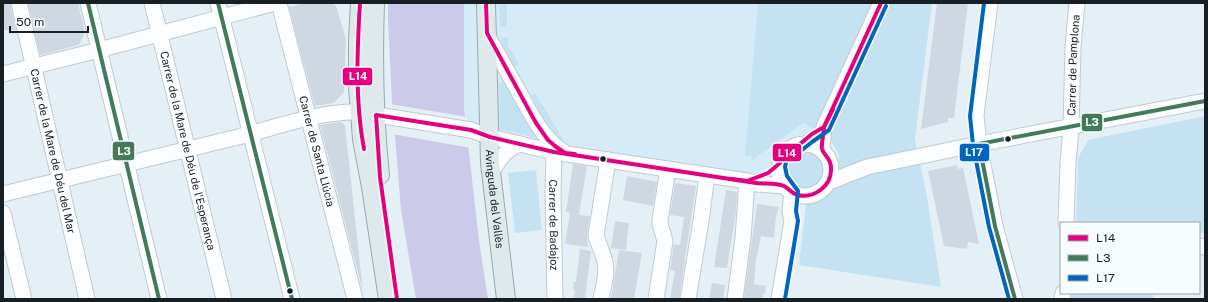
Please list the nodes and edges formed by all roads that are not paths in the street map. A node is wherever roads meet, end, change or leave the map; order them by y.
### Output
1 (19, 3) edge
2 (88, 3) edge
3 (152, 3) edge
4 (275, 3) edge
5 (279, 3) edge
6 (375, 3) edge
7 (486, 3) edge
8 (881, 3) edge
9 (990, 3) edge
10 (1077, 3) edge
11 (356, 7) edge
12 (219, 10) edge
13 (486, 33) junction
14 (159, 34) junction
15 (374, 48) junction
16 (99, 50) junction
17 (34, 66) junction
18 (3, 74) edge
19 (1205, 101) edge
20 (373, 115) junction
21 (308, 118) junction
22 (824, 127) junction
23 (1071, 127) junction
24 (250, 134) junction
25 (490, 137) junction
26 (362, 139) junction
27 (520, 144) junction
28 (800, 144) junction
29 (979, 144) junction
30 (187, 149) junction
31 (560, 152) junction
32 (824, 152) junction
33 (608, 160) junction
34 (780, 163) junction
35 (127, 164) junction
36 (867, 168) junction
37 (668, 169) junction
38 (491, 173) junction
39 (707, 176) junction
40 (60, 180) junction
41 (747, 181) junction
42 (829, 182) junction
43 (795, 192) junction
44 (3, 194) edge
45 (3, 213) edge
46 (1066, 222) edge
47 (24, 299) edge
48 (87, 299) edge
49 (159, 299) edge
50 (224, 299) edge
51 (292, 299) edge
52 (355, 299) edge
53 (377, 299) edge
54 (388, 299) edge
55 (397, 299) edge
56 (506, 299) edge
57 (555, 299) edge
58 (602, 299) edge
59 (656, 299) edge
60 (688, 299) edge
61 (735, 299) edge
62 (779, 299) edge
63 (1015, 299) edge

1 - 17 street, Carrer de la Mare de Déu del Mar
2 - 16 street
3 - 14 street, Carrer de la Mare de Déu de l'Esperança
4 - 12 street
5 - 21 street, Carrer de Santa Llúcia
6 - 15 main road
7 - 13 main road, Avinguda del Vallès
8 - 22 street
9 - 29 street
10 - 23 street, Carrer de Pamplona
11 - 15 main road
11 - 20 main road
12 - 14 street
12 - 24 street
13 - 25 main road, Avinguda del Vallès
13 - 31 street
14 - 16 street
14 - 30 street, Carrer de la Mare de Déu de l'Esperança
15 - 20 main road
16 - 17 street
16 - 35 street
17 - 18 street
17 - 40 street, Carrer de la Mare de Déu del Mar
19 - 23 street
20 - 21 street
20 - 25 street
20 - 26 main road
20 - 55 main road
21 - 24 street
21 - 52 street, Carrer de Santa Llúcia
22 - 28 street
22 - 32 street
23 - 29 street
23 - 46 street, Carrer de Pamplona
24 - 30 street
24 - 51 street
25 - 27 street
25 - 38 main road, Avinguda del Vallès
26 - 53 main road
26 - 54 main road
27 - 31 street
27 - 38 street
28 - 32 street
28 - 34 street
29 - 36 street
29 - 63 street
30 - 35 street
30 - 50 street, Carrer de la Mare de Déu de l'Esperança
31 - 33 street
31 - 57 street, Carrer de Badajoz
32 - 36 street
32 - 42 street
33 - 37 street
33 - 58 street
34 - 41 street
34 - 43 street
35 - 40 street
35 - 49 street
36 - 42 street
37 - 39 street
37 - 59 street
38 - 56 main road, Avinguda del Vallès
39 - 41 street
39 - 60 street
40 - 44 street
40 - 48 street, Carrer de la Mare de Déu del Mar
41 - 43 street
41 - 61 street
42 - 43 street
43 - 62 street
45 - 47 street

